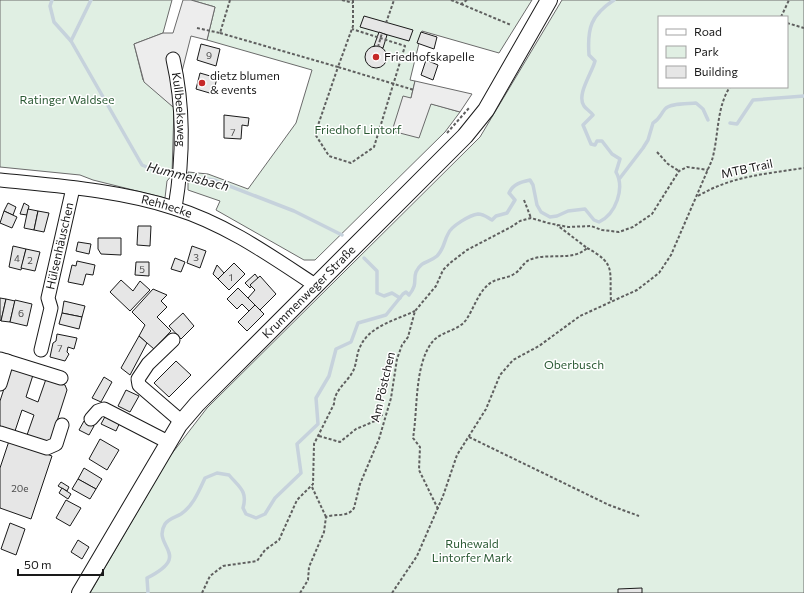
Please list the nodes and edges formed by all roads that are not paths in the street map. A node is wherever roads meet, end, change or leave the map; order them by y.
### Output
1 (549, 0) edge
2 (173, 59) dead end
3 (0, 180) edge
4 (73, 188) junction
5 (175, 208) junction
6 (315, 285) junction
7 (173, 340) dead end
8 (41, 350) dead end
9 (4, 360) edge
10 (61, 378) dead end
11 (0, 384) edge
12 (91, 419) dead end
13 (182, 422) junction
14 (62, 425) dead end
15 (0, 433) edge
16 (168, 442) junction
17 (80, 593) edge

1 - 6 main road, Krummenweger Straße
2 - 5 street, Kullbeeksweg
3 - 4 street, Rehhecke
4 - 5 street, Rehhecke
4 - 8 street, Hülsenhäuschen
5 - 6 street, Rehhecke
6 - 13 main road, Krummenweger Straße
7 - 13 street
9 - 10 street
9 - 11 street
12 - 16 street
13 - 16 main road, Krummenweger Straße
14 - 15 street
16 - 17 main road, Krummenweger Straße

